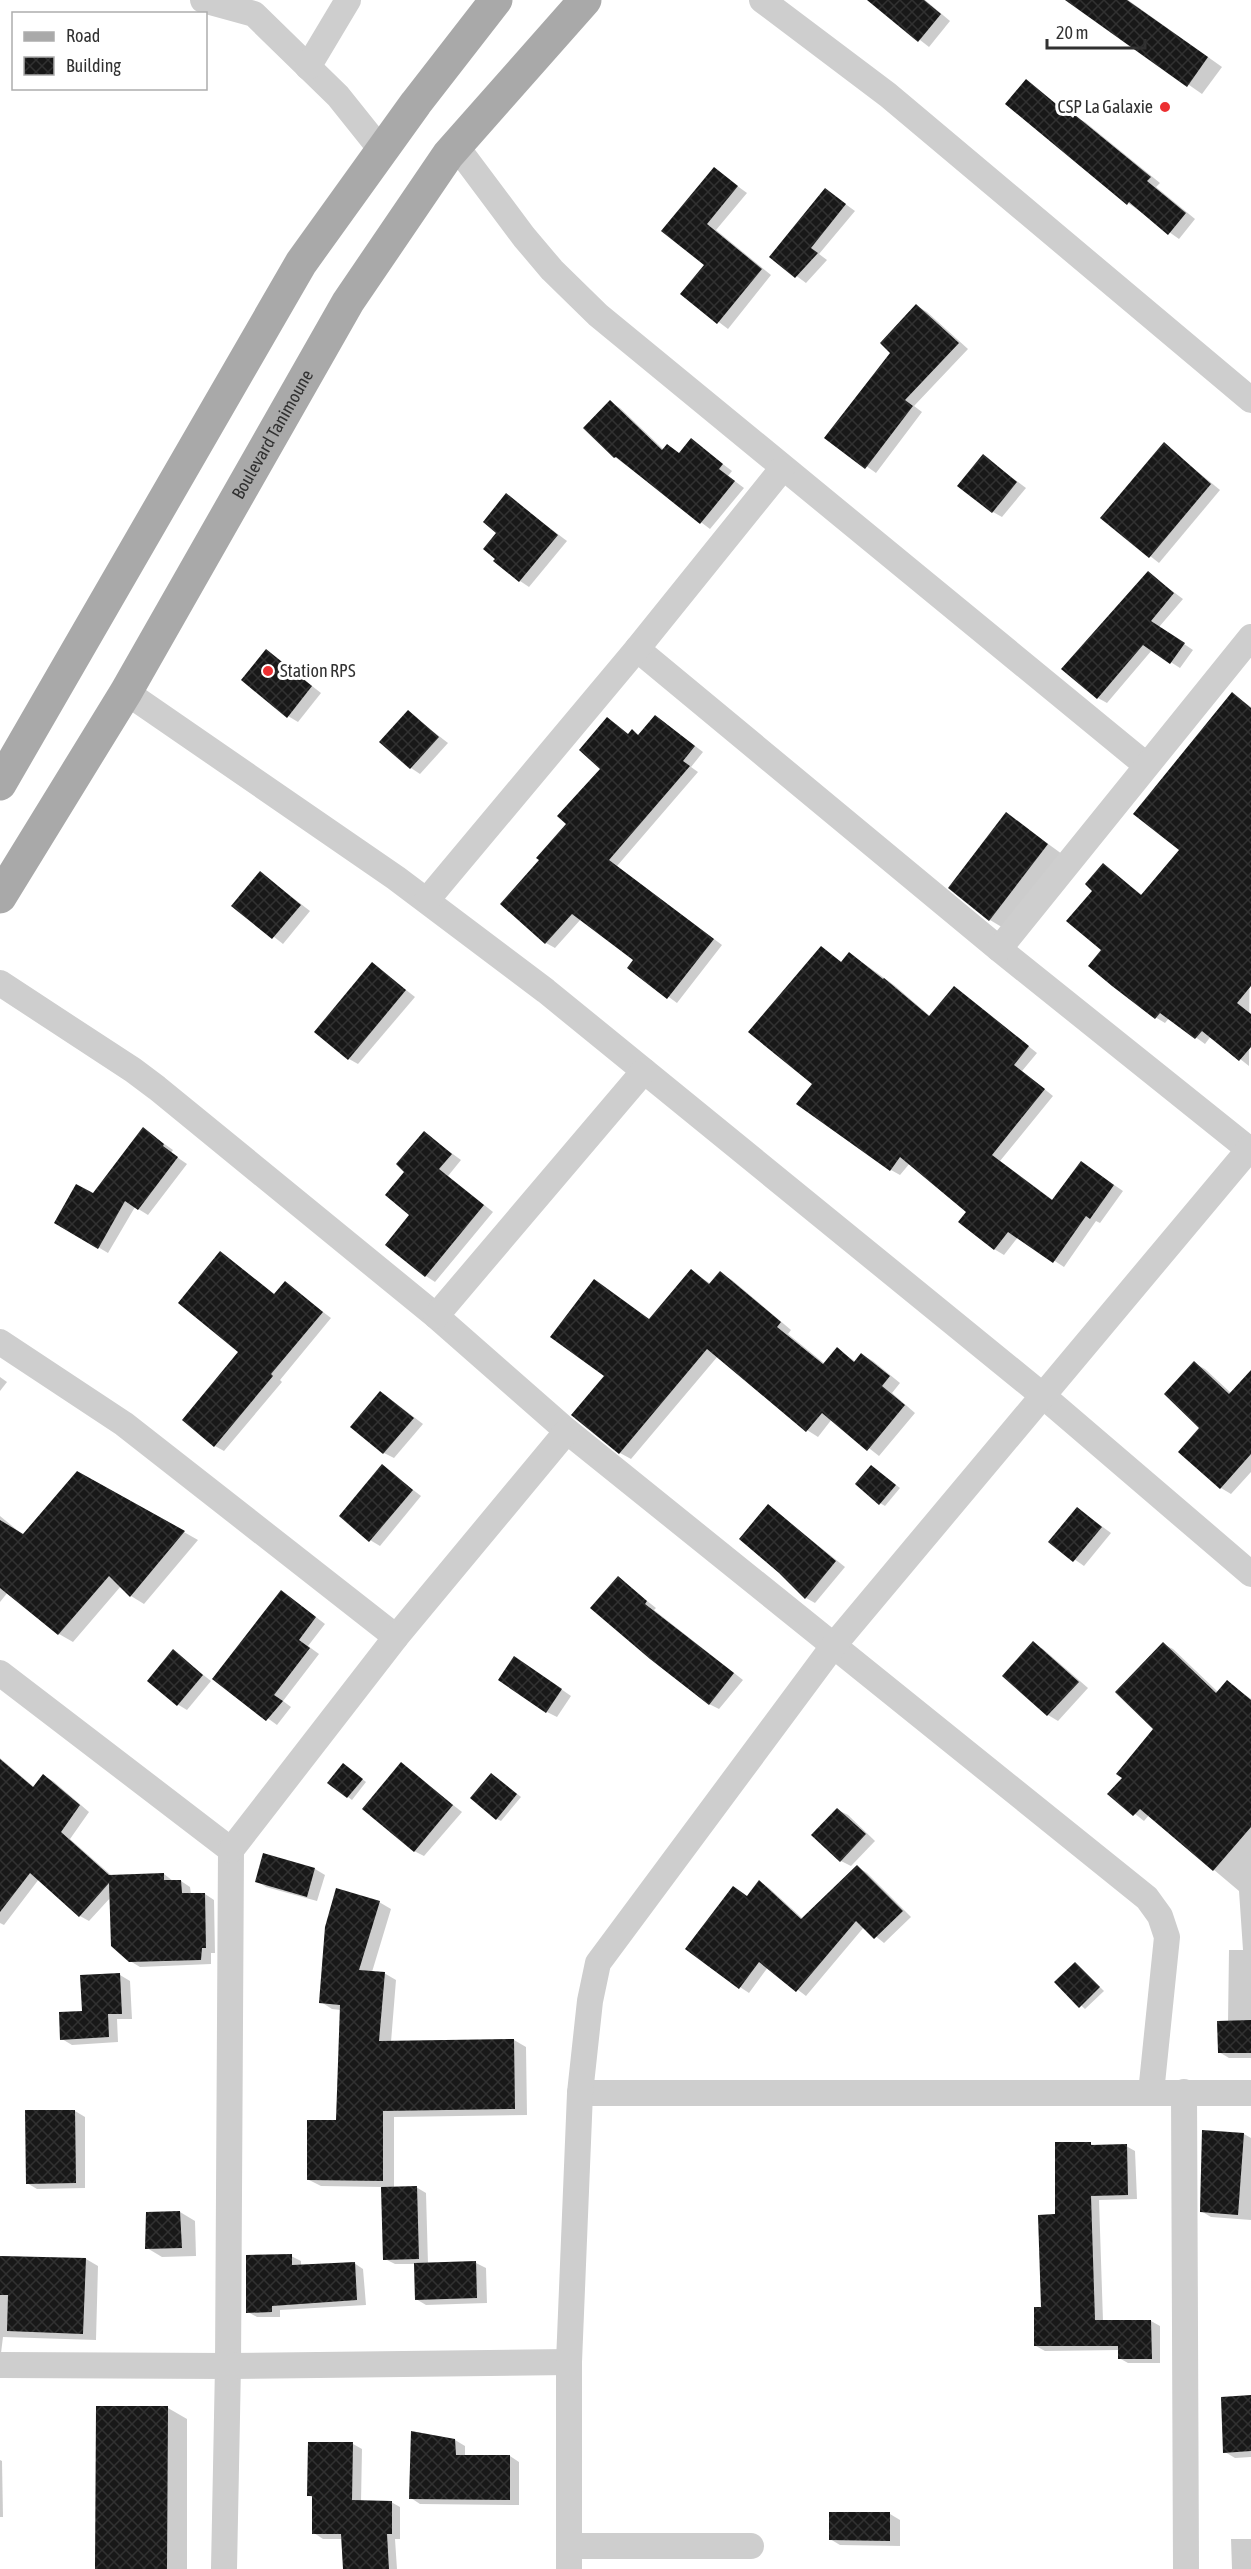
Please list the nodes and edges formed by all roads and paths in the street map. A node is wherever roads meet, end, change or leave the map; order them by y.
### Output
1 (203, 0) edge
2 (348, 0) edge
3 (496, 0) edge
4 (585, 0) edge
5 (762, 0) edge
6 (308, 67) junction
7 (456, 146) junction
8 (382, 151) junction
9 (1251, 400) edge
10 (782, 469) junction
11 (1251, 637) edge
12 (637, 648) junction
13 (126, 692) junction
14 (1146, 765) junction
15 (0, 784) edge
16 (0, 897) edge
17 (427, 900) junction
18 (999, 949) junction
19 (0, 983) edge
20 (644, 1071) junction
21 (1250, 1149) edge
22 (436, 1316) junction
23 (0, 1342) edge
24 (1042, 1395) junction
25 (567, 1431) junction
26 (1251, 1574) edge
27 (396, 1637) junction
28 (834, 1645) junction
29 (0, 1672) edge
30 (231, 1850) junction
31 (1184, 2092) junction
32 (1251, 2092) edge
33 (580, 2093) junction
34 (1151, 2093) junction
35 (569, 2362) junction
36 (0, 2365) edge
37 (228, 2366) junction
38 (751, 2546) dead end
39 (569, 2558) edge
40 (224, 2569) edge
41 (1186, 2569) edge

1 - 6 street
2 - 6 street
3 - 8 main road
4 - 7 main road, Boulevard Tanimoune
5 - 9 street
6 - 8 street
7 - 10 street
7 - 13 main road, Boulevard Tanimoune
8 - 15 main road
10 - 12 street
10 - 14 street
11 - 14 street
12 - 17 street
12 - 18 street
13 - 16 main road, Boulevard Tanimoune
13 - 17 street
14 - 18 street
17 - 20 street
18 - 21 street
19 - 22 street
20 - 22 street
20 - 24 street
21 - 24 street
22 - 25 street
23 - 27 street
24 - 26 street
24 - 28 street
25 - 27 street
25 - 28 street
27 - 30 street
28 - 33 street
28 - 34 street
29 - 30 street
30 - 37 street
31 - 32 street
31 - 34 street
31 - 41 street
33 - 34 street
33 - 35 street
35 - 37 street
35 - 39 street
36 - 37 street
37 - 40 street
38 - 39 street

